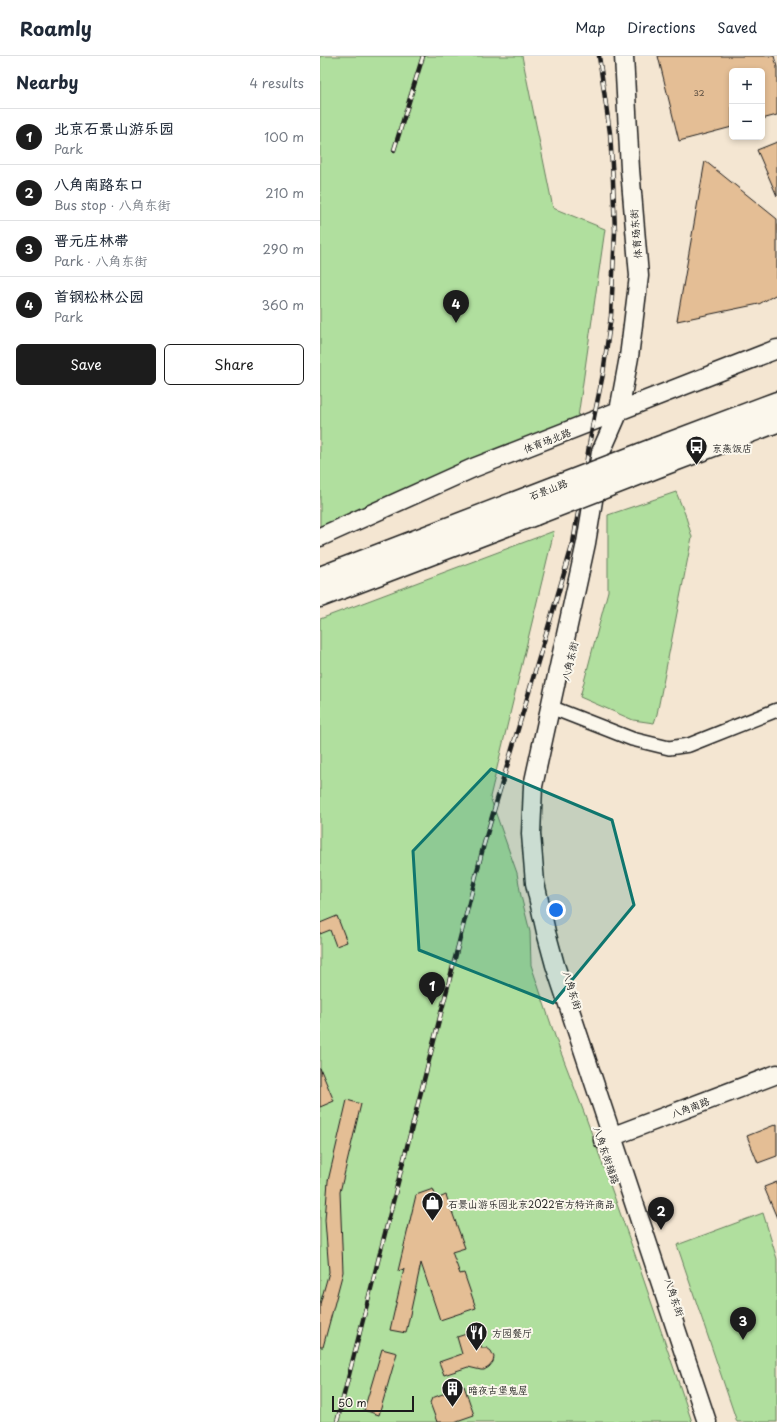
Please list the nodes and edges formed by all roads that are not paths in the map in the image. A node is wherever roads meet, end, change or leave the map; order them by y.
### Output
1 (624, 56) edge
2 (777, 350) edge
3 (777, 402) edge
4 (619, 411) junction
5 (777, 422) edge
6 (658, 457) junction
7 (532, 506) junction
8 (320, 537) edge
9 (586, 543) junction
10 (320, 577) edge
11 (320, 597) edge
12 (558, 710) junction
13 (777, 710) edge
14 (777, 1074) edge
15 (612, 1137) junction
16 (697, 1422) edge
17 (707, 1422) edge
18 (718, 1422) edge

1 - 4 street, 体育场东街
2 - 4 street, 体育场北路
3 - 6 main road, 石景山路
4 - 8 street, 体育场北路
4 - 9 street, 八角东街
5 - 6 main road, 石景山路
6 - 7 main road, 石景山路, bridge
7 - 10 main road, 石景山路
7 - 11 main road, 石景山路
9 - 12 street, 八角东街
9 - 15 street, 八角东街
12 - 13 street
12 - 15 street, 八角东街
14 - 15 street, 八角南路
15 - 16 street, 八角东街辅路
15 - 17 street, 八角东街
15 - 18 street, 八角东街

